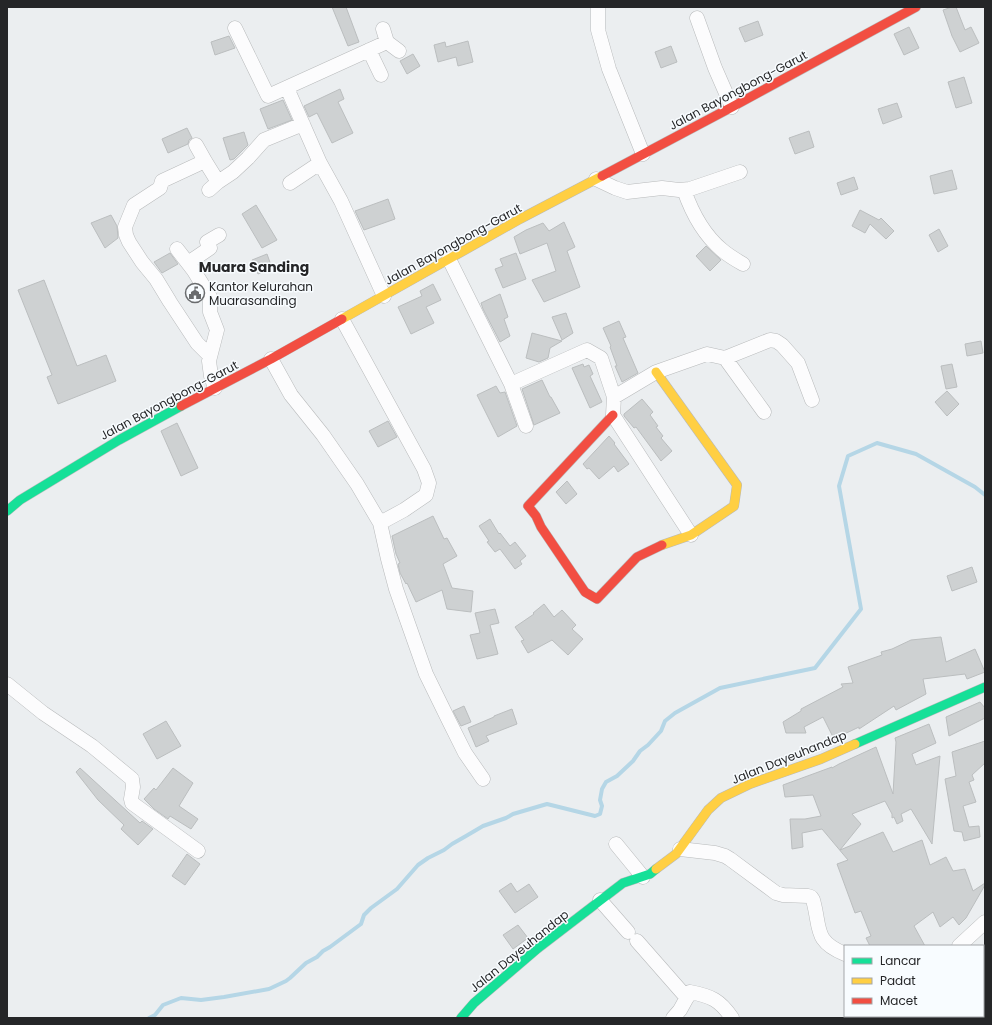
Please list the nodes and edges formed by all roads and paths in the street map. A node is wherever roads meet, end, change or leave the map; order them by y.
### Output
1 (598, 7) edge
2 (916, 7) edge
3 (697, 18) dead end
4 (235, 28) dead end
5 (383, 28) dead end
6 (387, 42) junction
7 (369, 50) junction
8 (399, 51) dead end
9 (380, 75) dead end
10 (287, 88) junction
11 (732, 107) junction
12 (303, 124) junction
13 (196, 145) dead end
14 (644, 154) junction
15 (205, 161) junction
16 (320, 163) junction
17 (740, 172) dead end
18 (596, 179) junction
19 (290, 183) dead end
20 (684, 190) junction
21 (219, 235) dead end
22 (177, 249) dead end
23 (449, 259) junction
24 (188, 263) junction
25 (743, 264) dead end
26 (384, 296) junction
27 (342, 319) junction
28 (210, 356) junction
29 (725, 358) junction
30 (271, 359) junction
31 (656, 372) junction
32 (511, 384) junction
33 (215, 388) junction
34 (614, 397) junction
35 (812, 400) dead end
36 (764, 412) dead end
37 (613, 415) junction
38 (526, 426) dead end
39 (7, 511) edge
40 (380, 523) junction
41 (691, 535) junction
42 (7, 684) edge
43 (985, 687) edge
44 (483, 779) dead end
45 (616, 844) dead end
46 (198, 851) dead end
47 (678, 851) junction
48 (647, 876) junction
49 (600, 900) junction
50 (985, 922) edge
51 (960, 945) edge
52 (844, 953) edge
53 (687, 998) junction
54 (461, 1018) edge
55 (673, 1018) edge
56 (732, 1018) edge

1 - 14 street
2 - 11 street, Jalan Bayongbong-Garut
3 - 11 street
4 - 10 street
5 - 6 street
6 - 7 street
6 - 8 street
7 - 9 street
7 - 10 street
10 - 12 street
11 - 14 street, Jalan Bayongbong-Garut
12 - 15 street
12 - 16 street
13 - 15 street
14 - 18 street, Jalan Bayongbong-Garut
15 - 28 street
16 - 19 street
16 - 26 street
17 - 20 street
18 - 20 street
18 - 23 street, Jalan Bayongbong-Garut
20 - 25 street
21 - 24 street
22 - 24 street
23 - 26 street, Jalan Bayongbong-Garut
23 - 32 street
24 - 28 street
26 - 27 street, Jalan Bayongbong-Garut
27 - 30 street, Jalan Bayongbong-Garut
27 - 40 street
28 - 33 street
29 - 31 street
29 - 35 street
29 - 36 street
30 - 33 street, Jalan Bayongbong-Garut
30 - 40 street
31 - 34 street
31 - 41 street
32 - 34 street
32 - 38 street
33 - 39 street, Jalan Bayongbong-Garut
34 - 37 street
37 - 41 street
37 - 41 street
40 - 44 street
42 - 46 street
43 - 47 street, Jalan Dayeuhandap
45 - 48 street
47 - 48 street, Jalan Dayeuhandap
47 - 52 street
48 - 49 street, Jalan Dayeuhandap
49 - 53 street
49 - 54 street, Jalan Dayeuhandap
50 - 51 street
53 - 55 street
53 - 56 street

